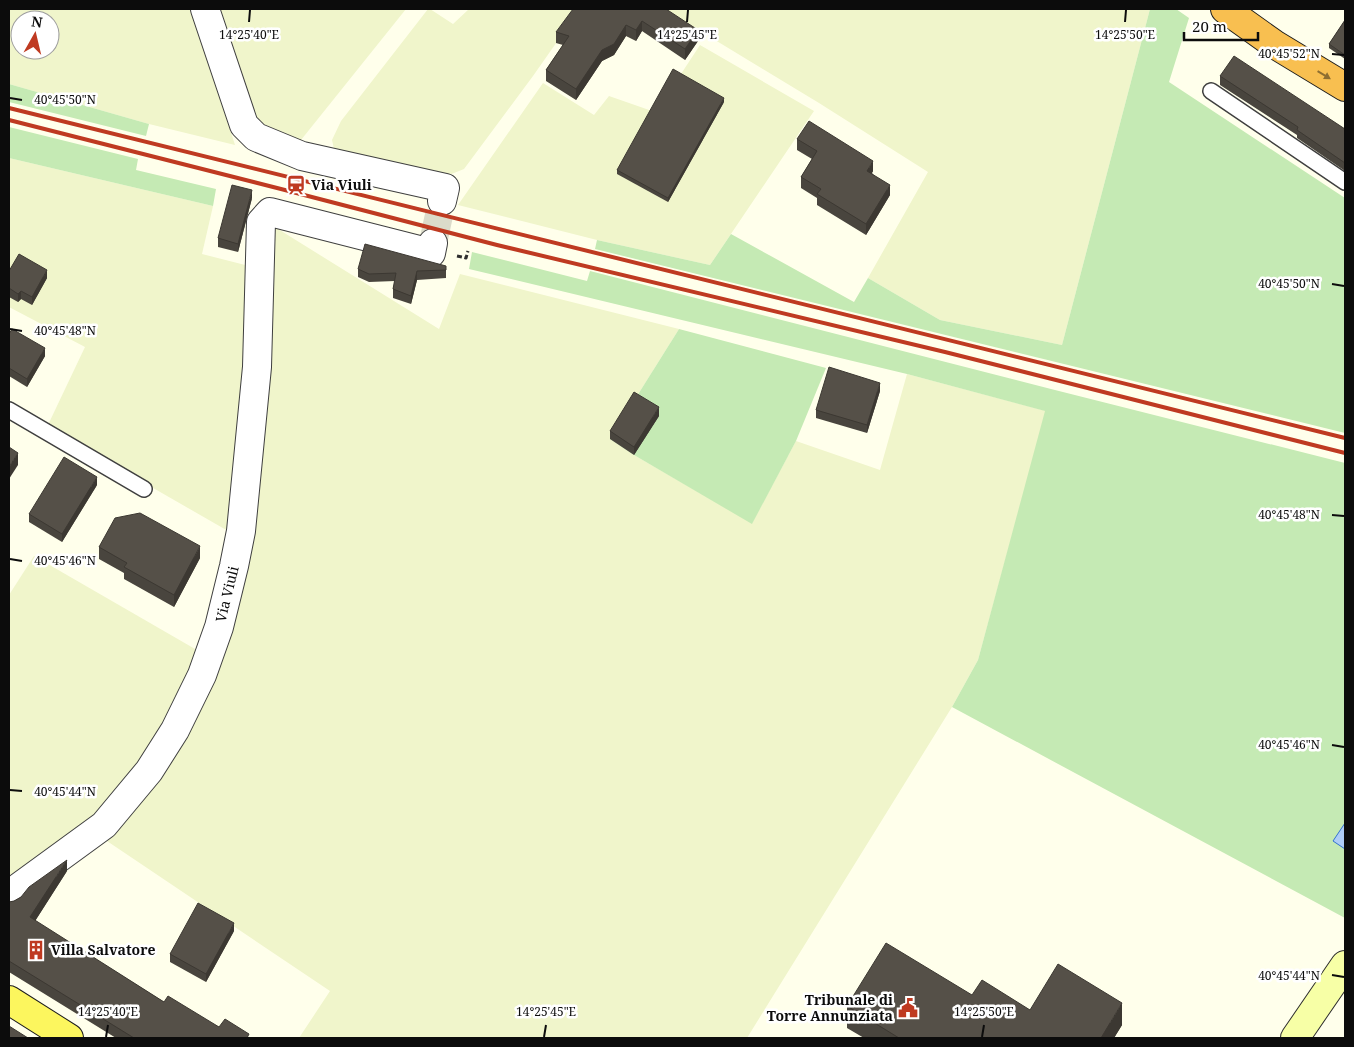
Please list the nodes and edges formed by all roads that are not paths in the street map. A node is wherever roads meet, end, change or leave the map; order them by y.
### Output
1 (205, 9) edge
2 (1225, 9) edge
3 (1345, 88) edge
4 (1211, 91) dead end
5 (1345, 182) edge
6 (442, 201) tunnel mouth
7 (433, 243) dead end
8 (9, 410) edge
9 (144, 489) dead end
10 (9, 898) edge
11 (1345, 965) edge
12 (9, 1000) edge
13 (69, 1038) edge
14 (1296, 1038) edge

1 - 6 street
2 -> 3 highway
4 - 5 lane
7 - 10 street, Via Viuli
8 - 9 lane
11 - 14 main road
12 - 13 main road

